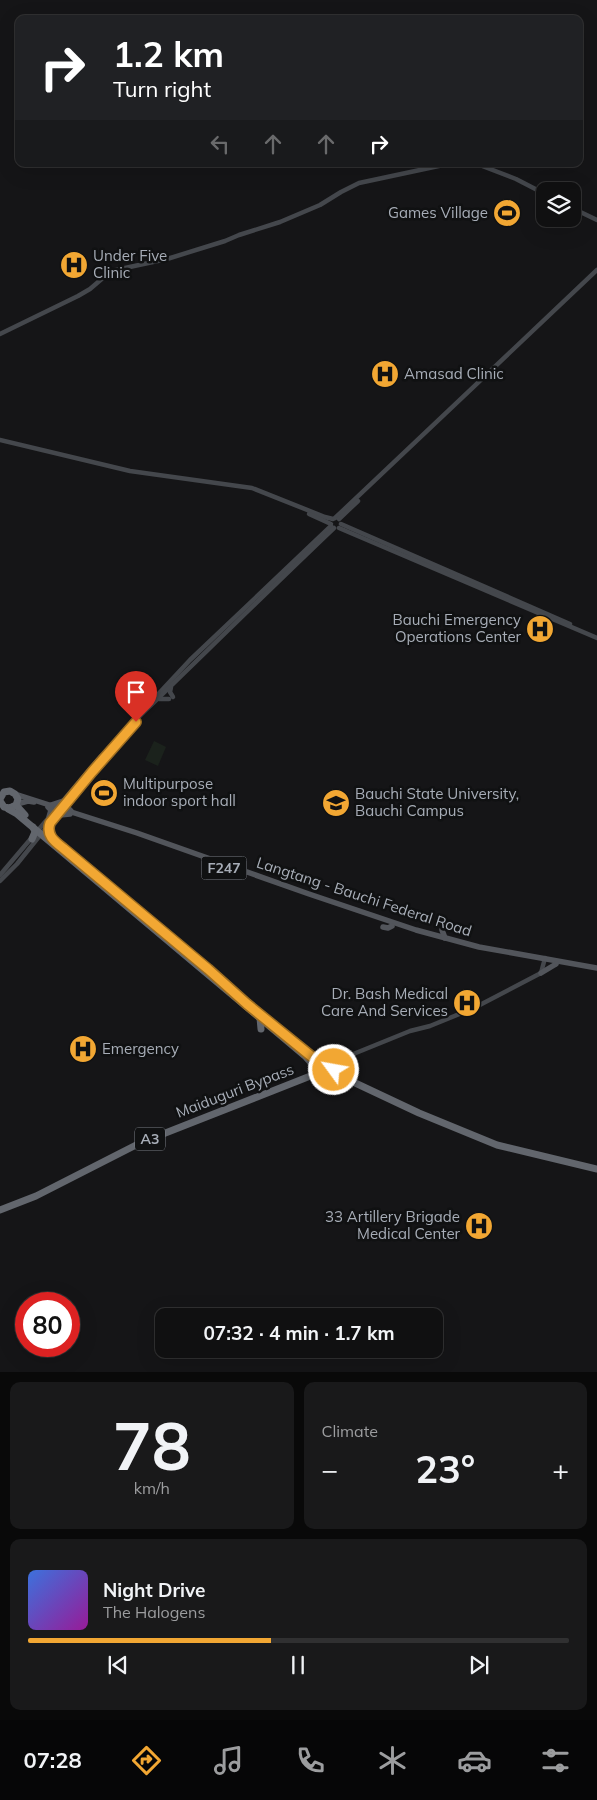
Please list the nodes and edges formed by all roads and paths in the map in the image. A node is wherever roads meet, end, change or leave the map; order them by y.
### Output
1 (435, 167) edge
2 (485, 167) edge
3 (536, 189) edge
4 (581, 212) edge
5 (597, 220) edge
6 (597, 270) edge
7 (597, 274) edge
8 (0, 334) edge
9 (0, 441) edge
10 (346, 513) junction
11 (322, 520) junction
12 (335, 523) junction
13 (347, 527) junction
14 (322, 534) junction
15 (597, 637) edge
16 (171, 686) junction
17 (158, 700) junction
18 (135, 721) junction
19 (15, 794) junction
20 (1, 795) edge
21 (66, 801) junction
22 (16, 804) junction
23 (8, 808) junction
24 (55, 808) junction
25 (71, 813) junction
26 (51, 819) junction
27 (42, 833) junction
28 (33, 841) junction
29 (242, 873) junction
30 (0, 875) edge
31 (0, 881) edge
32 (312, 889) dead end
33 (313, 896) junction
34 (154, 926) junction
35 (392, 926) junction
36 (384, 928) dead end
37 (442, 930) dead end
38 (445, 938) junction
39 (179, 950) junction
40 (571, 957) dead end
41 (179, 960) dead end
42 (545, 960) junction
43 (556, 964) junction
44 (574, 964) junction
45 (597, 969) edge
46 (541, 973) junction
47 (260, 1018) junction
48 (260, 1029) dead end
49 (316, 1066) junction
50 (332, 1068) junction
51 (597, 1168) edge
52 (0, 1209) edge

1 - 8 street
2 - 3 street
4 - 5 street
6 - 12 street
7 - 10 street
9 - 11 street
9 - 12 street
10 - 12 street
10 - 13 street
11 - 12 street
11 - 14 street
12 - 13 street
12 - 14 street
12 - 15 street
12 - 16 street
13 - 15 street
14 - 18 street
16 - 17 street
16 - 17 street
17 - 18 street
18 - 21 street
19 - 20 highway
19 - 22 highway
19 - 24 main road, Langtang - Bauchi Federal Road / F247
20 - 23 highway
21 - 24 main road
21 - 24 street
21 - 25 main road
22 - 23 highway
22 - 24 main road, Langtang - Bauchi Federal Road / F247
22 - 27 highway
23 - 27 highway
24 - 25 main road, Langtang - Bauchi Federal Road / F247
24 - 26 street
24 - 26 main road
25 - 26 main road
25 - 29 main road, Langtang - Bauchi Federal Road / F247
26 - 27 street
26 - 27 highway
27 - 28 highway
27 - 28 highway
27 - 34 highway
28 - 30 street
28 - 31 street
29 - 33 main road, Langtang - Bauchi Federal Road / F247
29 - 35 main road, Langtang - Bauchi Federal Road / F247
32 - 33 main road
33 - 38 main road, Langtang - Bauchi Federal Road / F247
34 - 39 highway
34 - 49 highway
35 - 36 main road
35 - 42 main road, Langtang - Bauchi Federal Road / F247
37 - 38 main road
38 - 42 main road, Langtang - Bauchi Federal Road / F247
39 - 41 highway
39 - 47 highway
40 - 44 main road
42 - 43 main road, Langtang - Bauchi Federal Road / F247
42 - 44 main road, Langtang - Bauchi Federal Road / F247
42 - 46 street
43 - 45 main road, Langtang - Bauchi Federal Road / F247
43 - 46 main road
44 - 45 main road, Langtang - Bauchi Federal Road / F247
46 - 50 street
47 - 48 highway
47 - 49 highway
49 - 50 highway
49 - 50 highway
49 - 52 highway, Maiduguri Bypass / A3
50 - 51 highway

